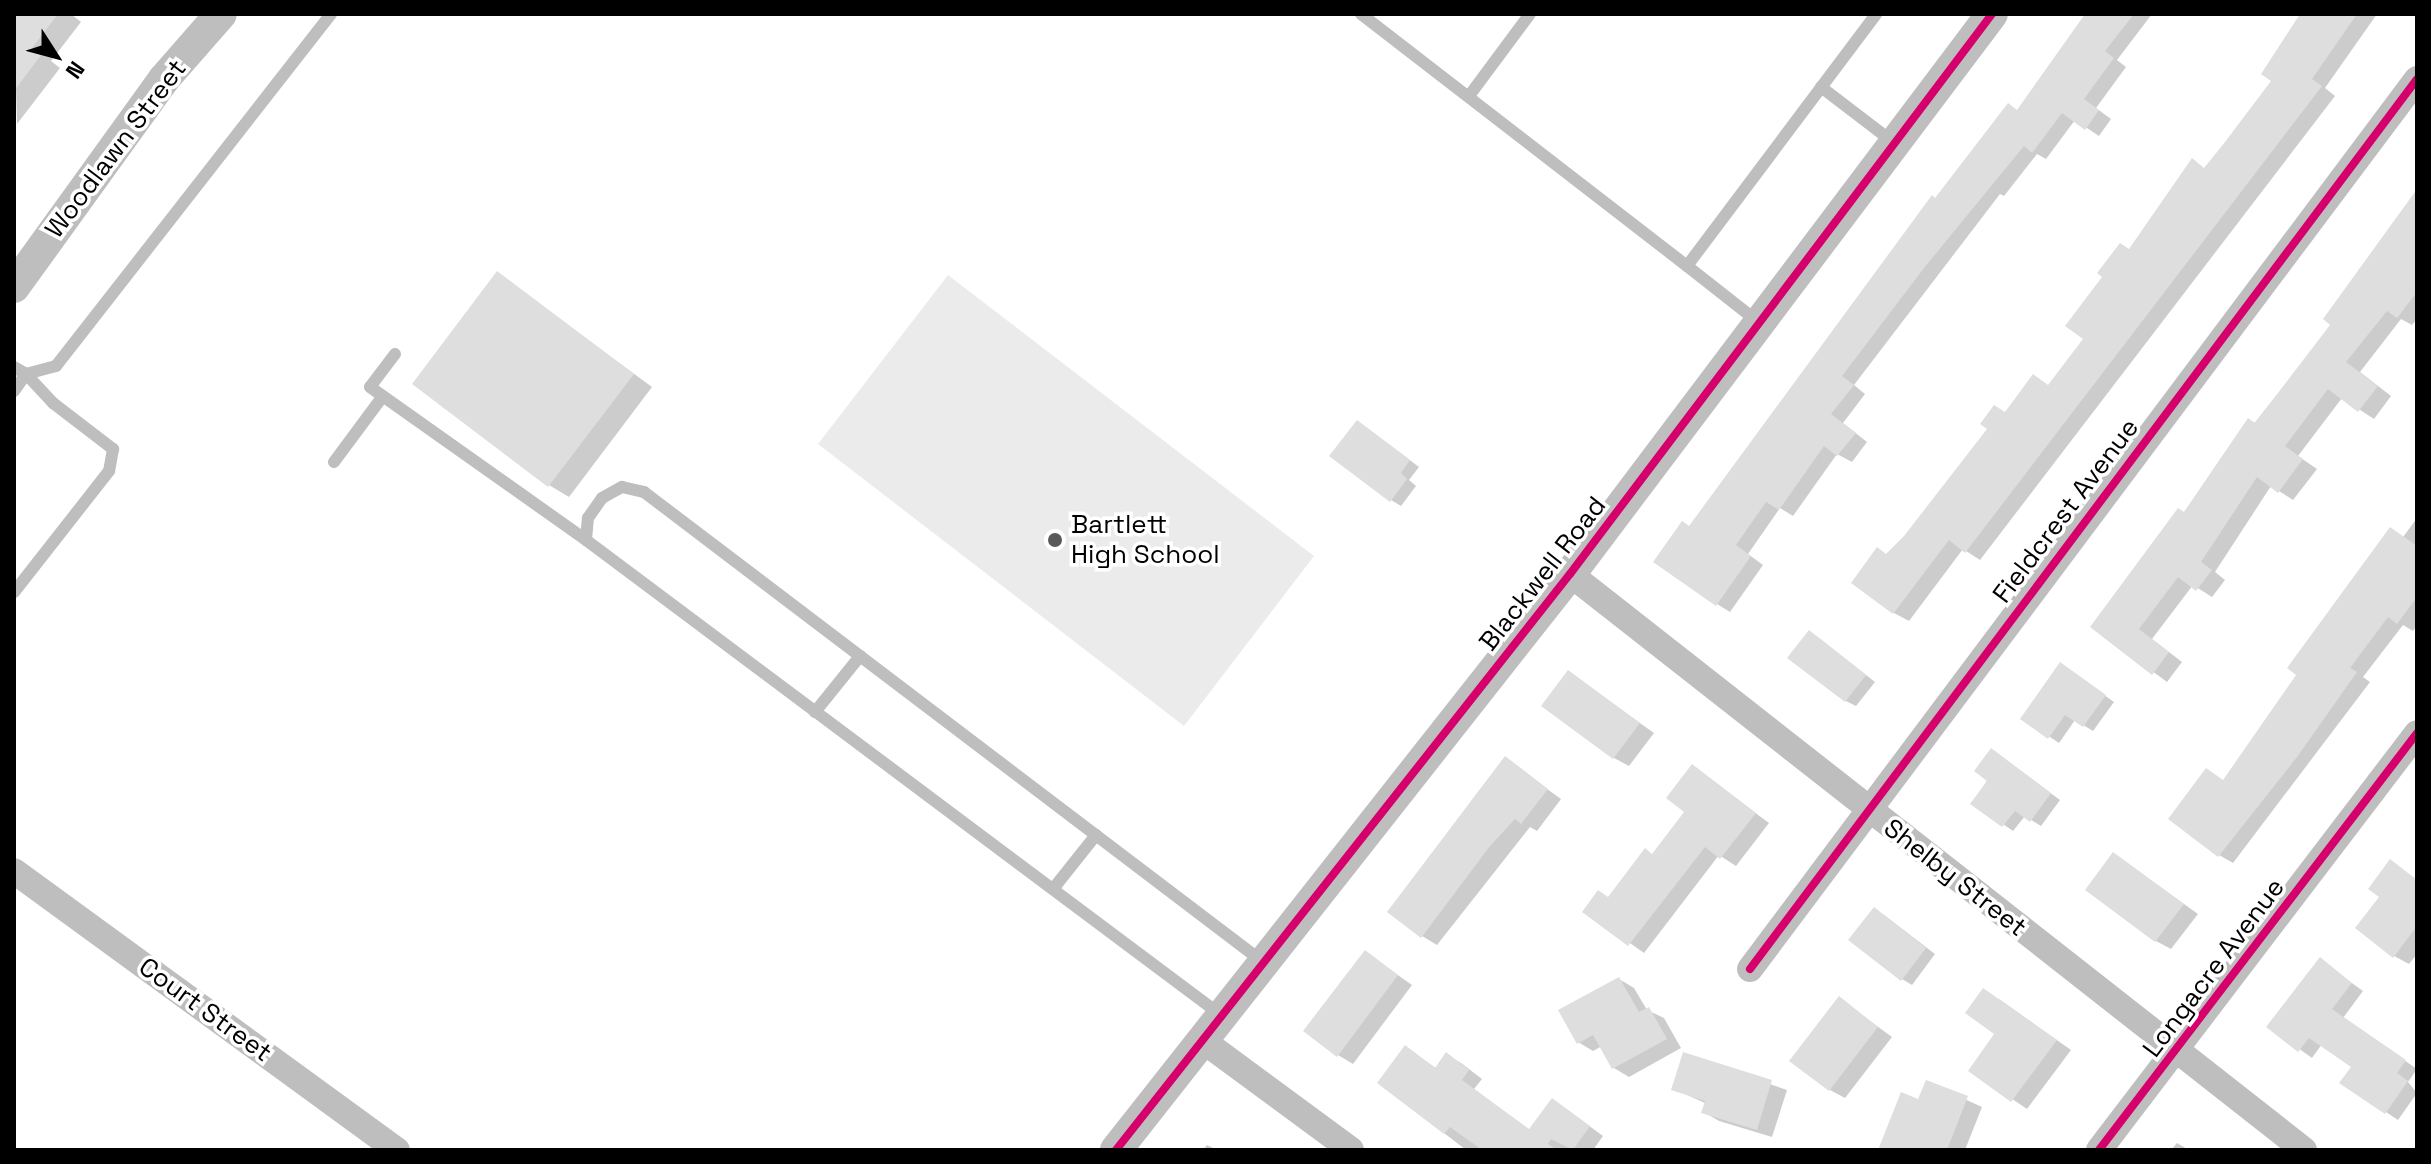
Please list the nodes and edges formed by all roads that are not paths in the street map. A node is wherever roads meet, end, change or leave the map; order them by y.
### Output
1 (221, 14) edge
2 (331, 14) edge
3 (1361, 14) edge
4 (1530, 14) edge
5 (1876, 14) edge
6 (1992, 14) edge
7 (2417, 79) edge
8 (1821, 87) junction
9 (1469, 96) junction
10 (1893, 142) junction
11 (1687, 266) junction
12 (14, 287) edge
13 (1759, 323) junction
14 (395, 354) dead end
15 (14, 367) edge
16 (26, 374) junction
17 (14, 391) edge
18 (383, 396) junction
19 (334, 462) dead end
20 (586, 540) junction
21 (1570, 574) junction
22 (14, 592) edge
23 (860, 656) junction
24 (815, 712) junction
25 (2417, 733) edge
26 (1866, 809) junction
27 (1096, 835) junction
28 (14, 871) edge
29 (1053, 889) junction
30 (1263, 962) junction
31 (1750, 969) dead end
32 (1212, 1028) junction
33 (2176, 1053) junction
34 (397, 1150) edge
35 (1116, 1150) edge
36 (1351, 1150) edge
37 (2099, 1150) edge
38 (2304, 1150) edge

1 - 12 street, Woodlawn Street
2 - 16 lane
3 - 9 lane
4 - 9 lane
5 - 8 lane
6 - 10 street, Blackwell Road
7 - 26 street, Fieldcrest Avenue
8 - 10 lane
8 - 11 lane
9 - 11 lane
10 - 13 street, Blackwell Road
11 - 13 lane
13 - 21 street, Blackwell Road
14 - 18 lane
15 - 16 lane
16 - 17 lane
16 - 22 lane
18 - 19 lane
18 - 20 lane
20 - 23 lane
20 - 24 lane
21 - 26 street, Shelby Street
21 - 30 street, Blackwell Road
23 - 24 lane
23 - 27 lane
24 - 29 lane
25 - 33 street, Longacre Avenue
26 - 31 street, Fieldcrest Avenue
26 - 33 street, Shelby Street
27 - 29 lane
27 - 30 lane
28 - 34 street, Court Street
29 - 32 lane
30 - 32 street, Blackwell Road
32 - 35 street, Blackwell Road
32 - 36 street
33 - 37 street, Longacre Avenue
33 - 38 street, Shelby Street

